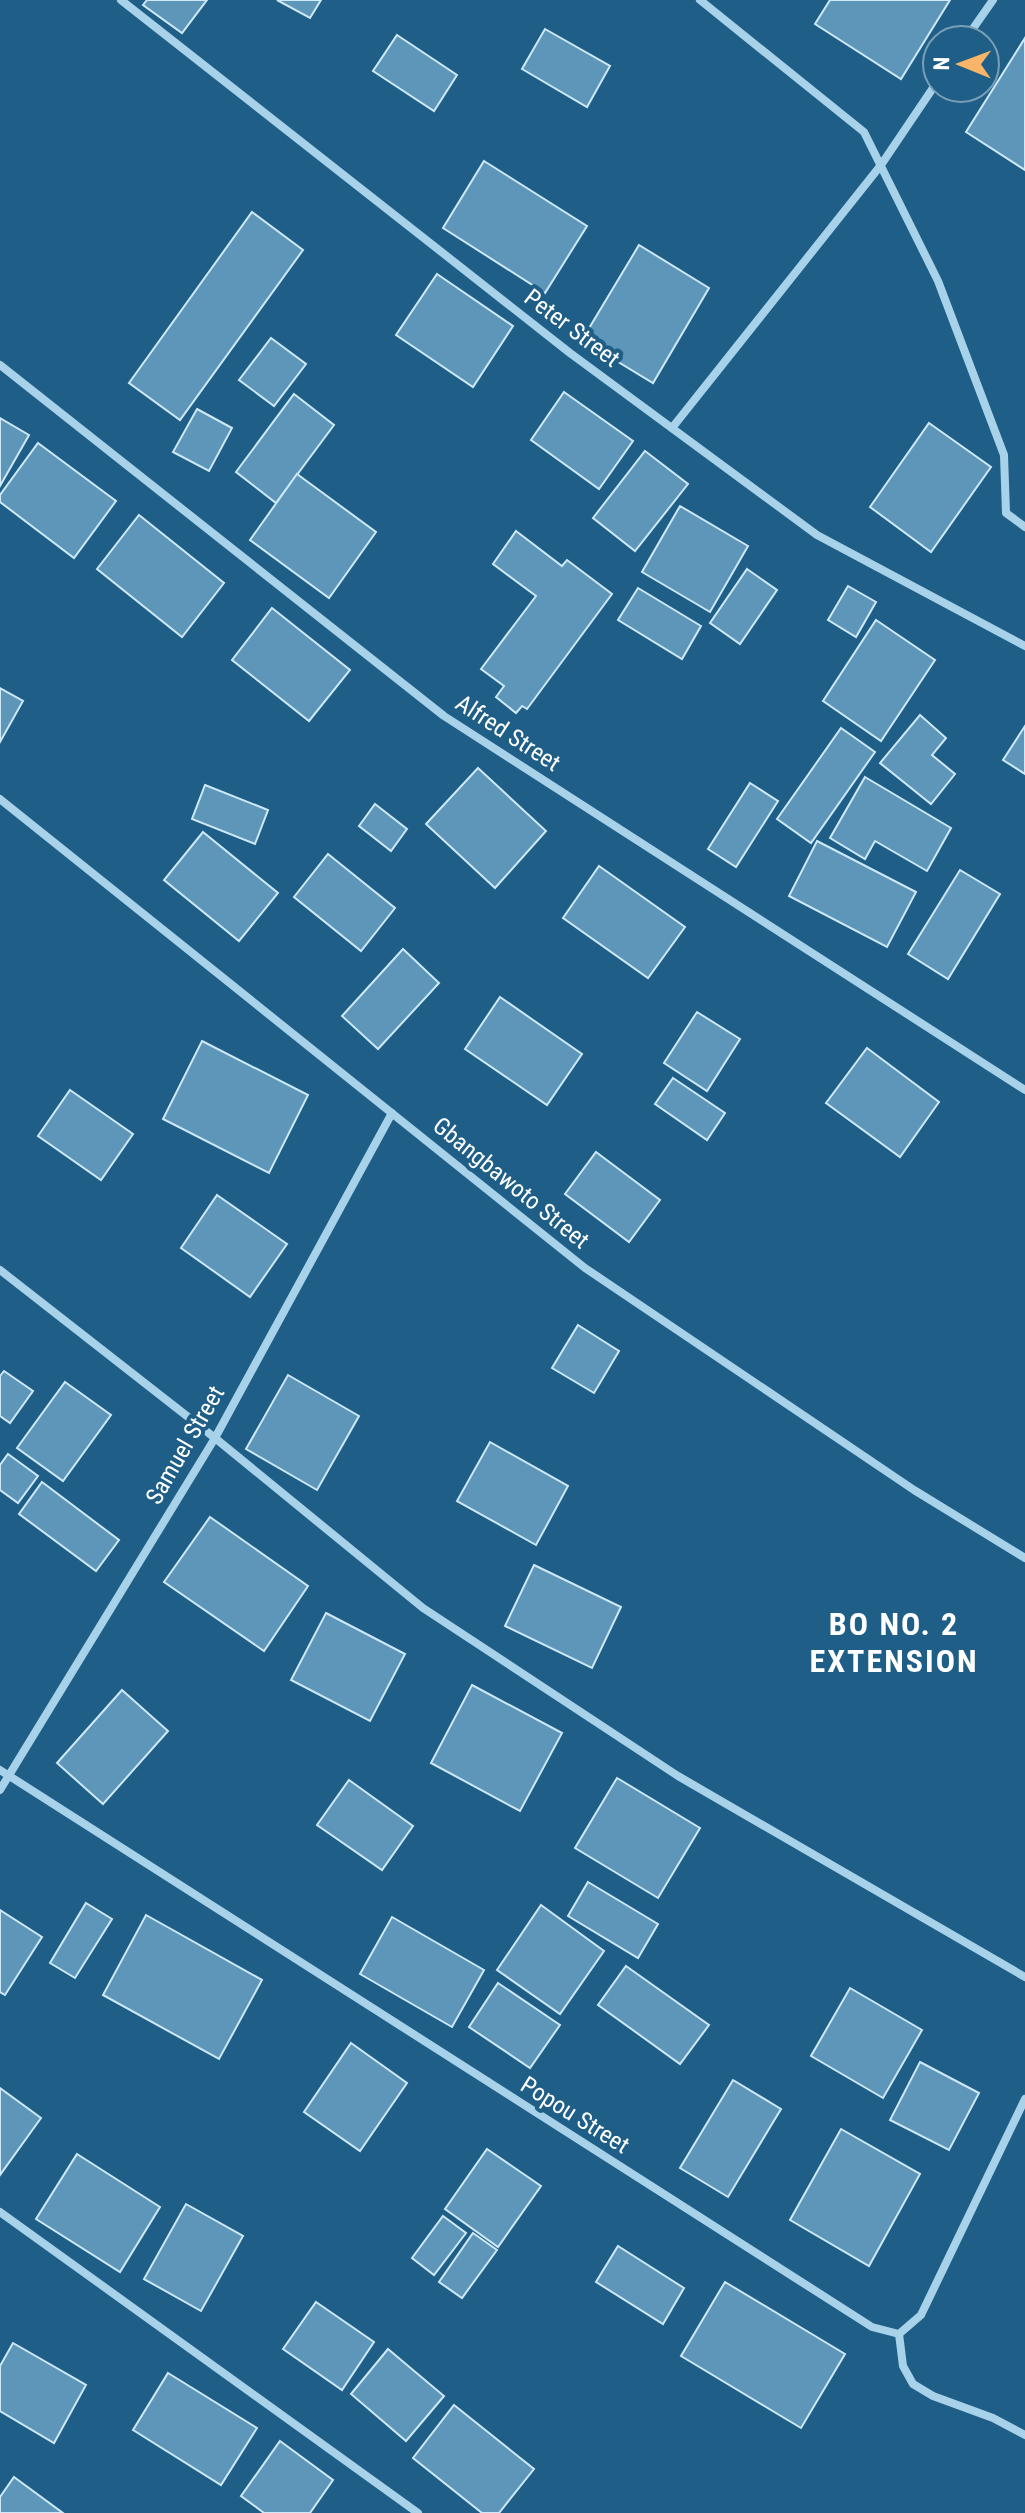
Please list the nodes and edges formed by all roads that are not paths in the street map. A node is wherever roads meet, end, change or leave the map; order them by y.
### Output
1 (121, 0) edge
2 (700, 0) edge
3 (993, 0) edge
4 (976, 24) edge
5 (922, 104) edge
6 (881, 165) junction
7 (0, 365) edge
8 (672, 428) junction
9 (1025, 527) edge
10 (1025, 646) edge
11 (0, 799) edge
12 (1025, 1090) edge
13 (392, 1113) junction
14 (0, 1270) edge
15 (215, 1438) junction
16 (1025, 1558) edge
17 (4, 1774) edge
18 (0, 1790) edge
19 (1025, 1977) edge
20 (1025, 2099) edge
21 (0, 2212) edge
22 (899, 2334) junction
23 (1025, 2435) edge
24 (418, 2513) edge

1 - 8 street, Peter Street
2 - 6 street
3 - 4 street
5 - 6 street
6 - 8 street
6 - 9 street
7 - 12 street, Alfred Street
8 - 10 street, Peter Street
11 - 13 street, Gbangbawoto Street
13 - 15 street, Samuel Street
13 - 16 street, Gbangbawoto Street
14 - 15 street
15 - 17 street, Samuel Street
15 - 19 street
17 - 18 street, Samuel Street
17 - 22 street, Popou Street
20 - 22 street
21 - 24 street
22 - 23 street

